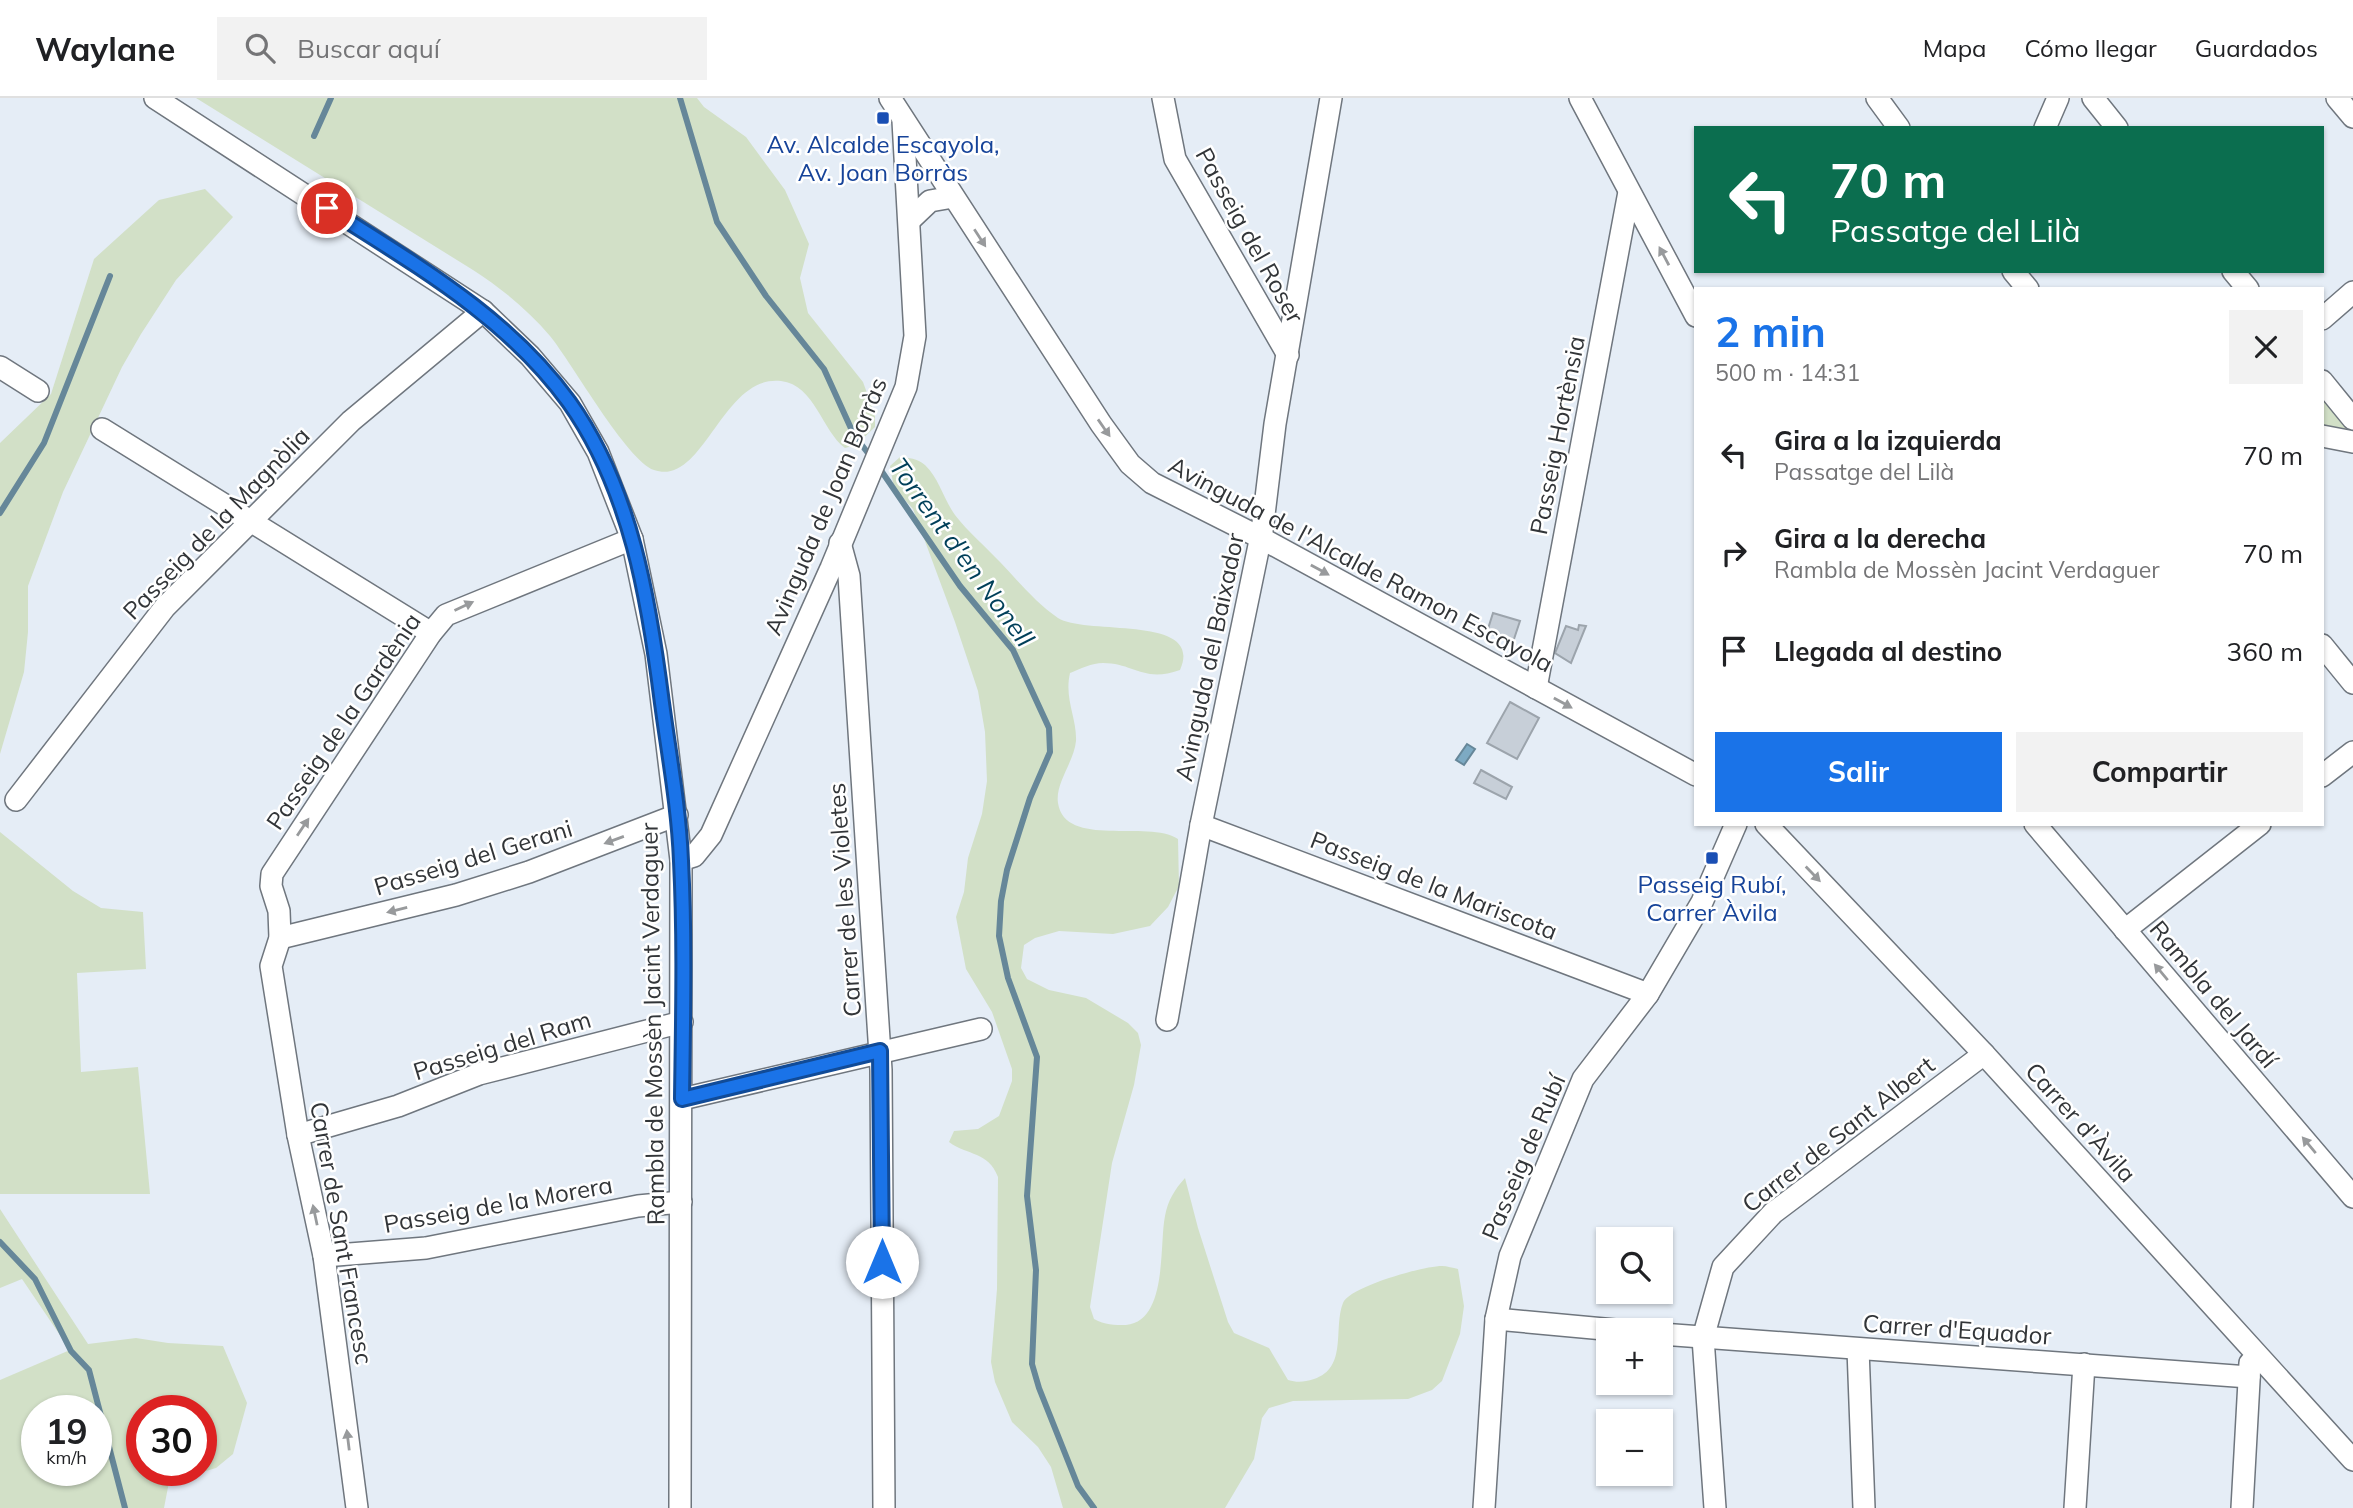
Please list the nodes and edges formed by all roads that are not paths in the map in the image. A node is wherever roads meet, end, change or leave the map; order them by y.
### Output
1 (155, 98) edge
2 (890, 98) edge
3 (1163, 98) edge
4 (1331, 98) edge
5 (1580, 98) edge
6 (1877, 98) edge
7 (2057, 98) edge
8 (2093, 98) edge
9 (2337, 98) edge
10 (903, 108) edge
11 (2353, 117) edge
12 (1898, 126) edge
13 (2046, 126) edge
14 (2115, 126) edge
15 (1629, 192) junction
16 (953, 197) junction
17 (910, 220) junction
18 (2015, 273) edge
19 (2235, 273) edge
20 (2026, 287) edge
21 (2246, 287) edge
22 (2353, 292) edge
23 (483, 311) junction
24 (1694, 312) edge
25 (2324, 317) edge
26 (1288, 355) junction
27 (0, 367) edge
28 (2324, 383) edge
29 (38, 391) dead end
30 (2353, 419) edge
31 (102, 429) dead end
32 (2324, 436) edge
33 (2353, 442) edge
34 (254, 522) junction
35 (1261, 538) junction
36 (632, 539) junction
37 (840, 543) junction
38 (431, 633) junction
39 (2324, 647) edge
40 (2353, 683) edge
41 (1536, 688) junction
42 (2353, 752) edge
43 (1694, 774) edge
44 (2324, 774) edge
45 (16, 800) dead end
46 (677, 815) junction
47 (1201, 825) junction
48 (1734, 826) edge
49 (1768, 826) edge
50 (2037, 826) edge
51 (2257, 826) edge
52 (681, 860) junction
53 (2125, 930) junction
54 (279, 938) junction
55 (1647, 994) junction
56 (1167, 1020) dead end
57 (682, 1022) junction
58 (981, 1028) dead end
59 (880, 1051) junction
60 (1984, 1054) junction
61 (682, 1099) junction
62 (298, 1135) junction
63 (2353, 1197) edge
64 (681, 1202) junction
65 (324, 1256) junction
66 (1496, 1319) junction
67 (1596, 1328) edge
68 (1673, 1335) edge
69 (1703, 1338) junction
70 (1858, 1349) junction
71 (2251, 1349) junction
72 (2084, 1364) junction
73 (2249, 1377) junction
74 (2353, 1460) edge
75 (357, 1508) edge
76 (680, 1508) edge
77 (884, 1508) edge
78 (1484, 1508) edge
79 (1715, 1508) edge
80 (1864, 1508) edge
81 (2075, 1508) edge
82 (2242, 1508) edge

1 - 23 street, Rambla de Mossèn Jacint Verdaguer
2 - 10 street, Avinguda de l'Alcalde Ramon Escayola
3 - 26 street, Passeig del Roser
4 - 26 street, Avinguda del Baixador
5 - 15 street
6 - 12 street
7 - 13 street
8 - 14 street
9 - 11 street
10 - 16 street, Avinguda de l'Alcalde Ramon Escayola
10 - 17 street, Avinguda de Joan Borràs
24 -> 15 street
15 - 41 street, Passeig Hortènsia
16 - 17 street
16 -> 35 street, Avinguda de l'Alcalde Ramon Escayola
17 - 37 street, Avinguda de Joan Borràs
18 - 20 street
19 - 21 street
22 - 25 street
23 - 34 street, Passeig de la Magnòlia
23 - 36 street, Rambla de Mossèn Jacint Verdaguer
26 - 35 street, Avinguda del Baixador
27 - 29 street
28 - 30 street
31 - 34 street
32 - 33 street
34 - 38 street
34 - 45 street, Passeig de la Magnòlia
35 -> 41 street, Avinguda de l'Alcalde Ramon Escayola
35 - 47 street, Avinguda del Baixador
38 -> 36 street, Passeig de la Gardènia
36 - 46 street, Rambla de Mossèn Jacint Verdaguer
37 - 52 street, Avinguda de Joan Borràs
37 - 59 street, Carrer de les Violetes
54 -> 38 street, Passeig de la Gardènia
39 - 40 street
41 -> 43 street, Avinguda de l'Alcalde Ramon Escayola
42 - 44 street
46 - 52 street, Rambla de Mossèn Jacint Verdaguer
46 -> 54 street, Passeig del Gerani
47 - 55 street, Passeig de la Mariscota
47 - 56 street, Avinguda del Baixador
48 - 55 street, Passeig de Rubí
49 -> 60 street, Carrer d'Àvila
50 - 53 street, Rambla del Jardí
51 - 53 street
52 - 57 street, Rambla de Mossèn Jacint Verdaguer
63 -> 53 street, Rambla del Jardí
54 - 62 street, Carrer de Sant Francesc
55 - 66 street, Passeig de Rubí
57 - 61 street, Rambla de Mossèn Jacint Verdaguer
57 - 62 street, Passeig del Ram
58 - 59 street
59 - 61 street
59 - 77 street, Carrer de les Violetes
60 - 69 street, Carrer de Sant Albert
60 - 71 street, Carrer d'Àvila
61 - 64 street, Rambla de Mossèn Jacint Verdaguer
65 -> 62 street, Carrer de Sant Francesc
64 - 65 street, Passeig de la Morera
64 - 76 street, Rambla de Mossèn Jacint Verdaguer
75 -> 65 street, Carrer de Sant Francesc
66 - 67 street
66 - 78 street, Passeig de Rubí
68 - 69 street, Carrer d'Equador
69 - 70 street, Carrer d'Equador
69 - 79 street, Carrer de Sant Albert
70 - 72 street, Carrer d'Equador
70 - 80 street
71 - 73 street
71 - 74 street, Carrer d'Àvila
72 - 73 street, Carrer d'Equador
72 - 81 street
73 - 82 street

